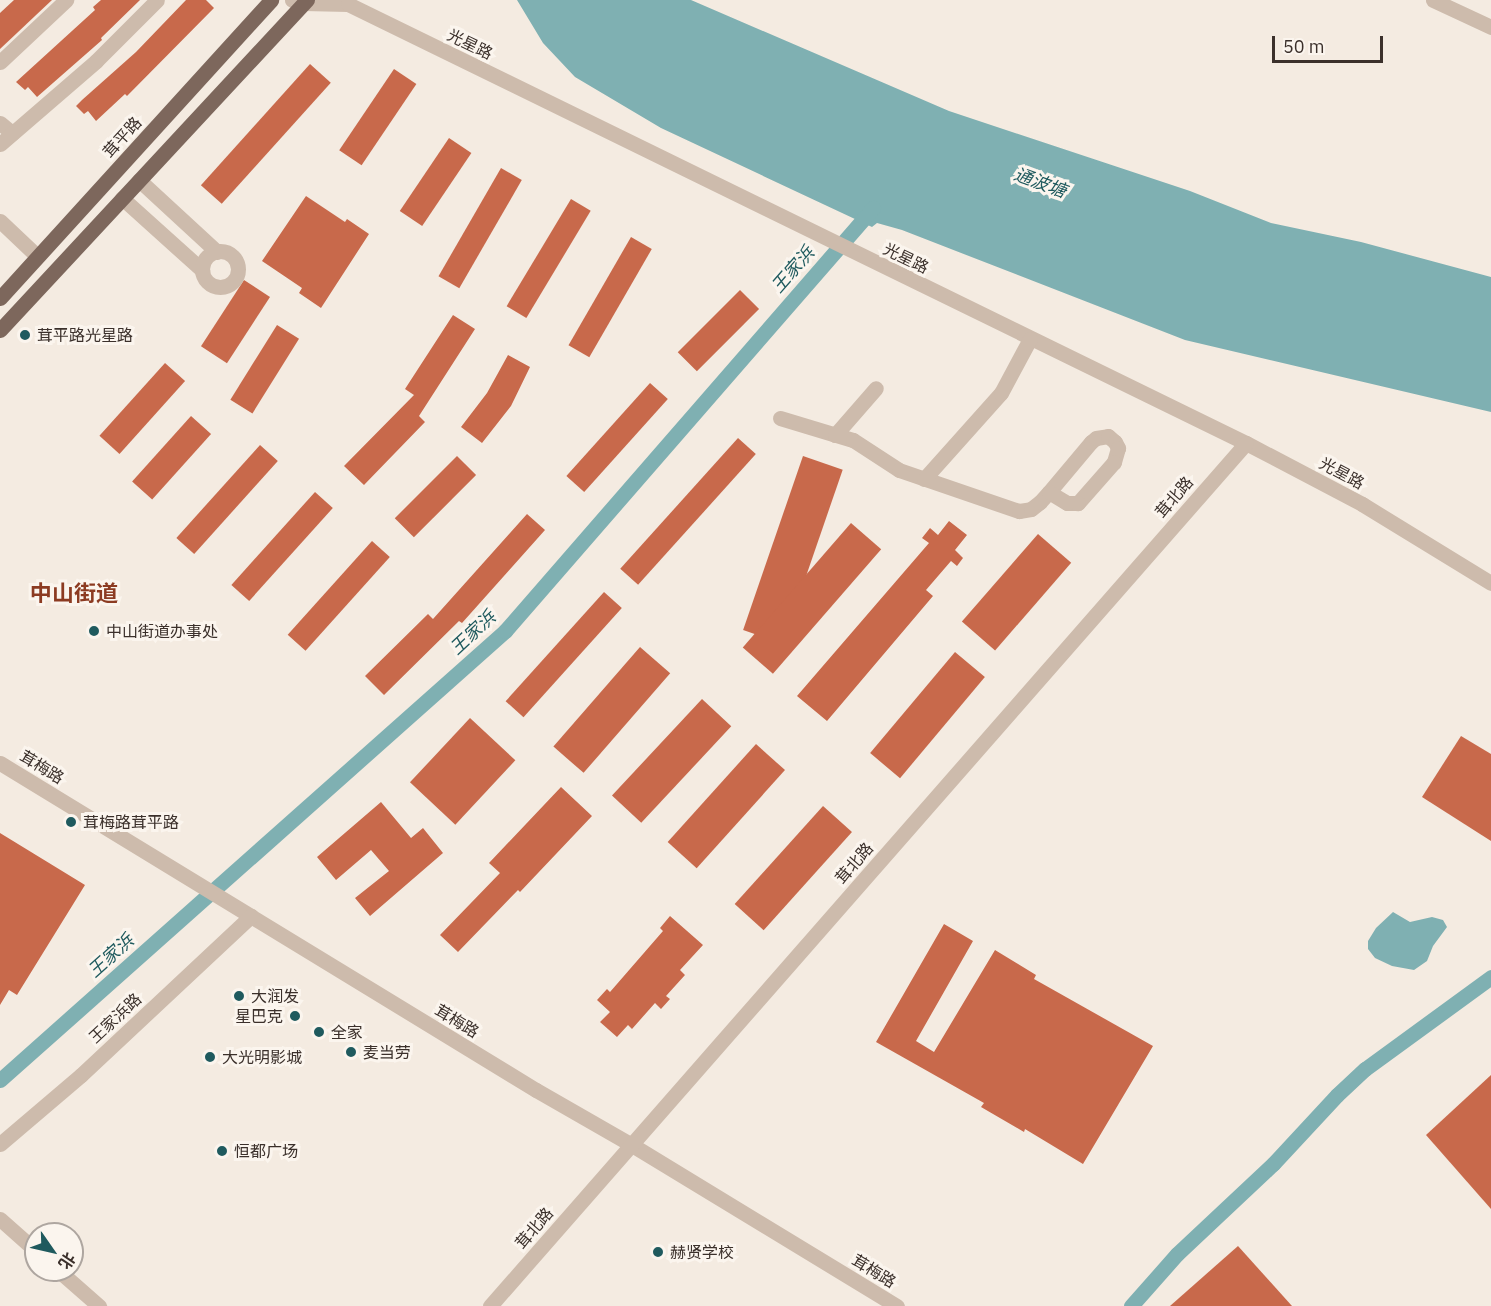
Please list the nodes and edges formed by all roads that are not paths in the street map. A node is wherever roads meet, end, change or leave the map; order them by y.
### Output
1 (66, 0) edge
2 (157, 0) edge
3 (271, 0) edge
4 (1432, 0) edge
5 (301, 1) edge
6 (1491, 27) edge
7 (0, 62) edge
8 (0, 123) edge
9 (6, 138) edge
10 (139, 180) junction
11 (122, 198) junction
12 (0, 221) edge
13 (217, 252) junction
14 (37, 256) junction
15 (202, 270) junction
16 (0, 298) edge
17 (0, 330) edge
18 (1030, 339) junction
19 (876, 388) dead end
20 (780, 418) dead end
21 (835, 435) junction
22 (1245, 443) junction
23 (924, 479) junction
24 (1049, 492) junction
25 (1491, 583) edge
26 (0, 763) edge
27 (251, 916) junction
28 (0, 1144) edge
29 (632, 1145) junction
30 (0, 1219) edge
31 (24, 1240) edge
32 (72, 1282) edge
33 (99, 1306) edge
34 (490, 1306) edge
35 (897, 1306) edge

1 - 7 street
2 - 9 street
3 - 14 main road, 茸平路
4 - 6 street
5 - 10 main road
5 - 18 street, 光星路
8 - 9 street
10 - 11 main road
10 - 13 street
11 - 15 street
11 - 17 main road
12 - 14 street
13 - 15 street
13 - 15 street
14 - 16 main road, 茸平路
18 - 22 street, 光星路
18 - 23 street
19 - 21 street
20 - 21 street
21 - 23 street
22 - 25 street, 光星路
22 - 29 street, 茸北路
23 - 24 street
24 - 24 street
26 - 27 street, 茸梅路
27 - 28 street, 王家浜路
27 - 29 street, 茸梅路
29 - 34 street, 茸北路
29 - 35 street, 茸梅路
30 - 31 street
32 - 33 street

